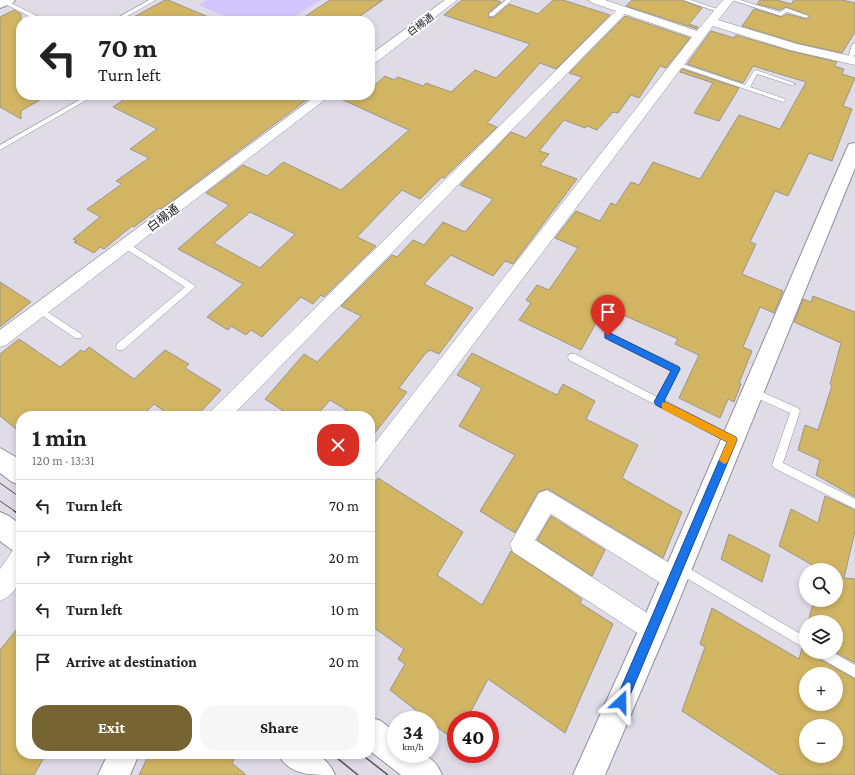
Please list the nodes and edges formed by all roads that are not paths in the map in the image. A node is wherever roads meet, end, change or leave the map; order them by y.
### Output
1 (153, 0) edge
2 (452, 0) edge
3 (509, 0) edge
4 (594, 0) edge
5 (686, 0) edge
6 (735, 0) edge
7 (4, 2) edge
8 (623, 10) junction
9 (720, 11) edge
10 (491, 15) dead end
11 (33, 16) edge
12 (124, 16) edge
13 (806, 16) dead end
14 (699, 36) junction
15 (855, 45) edge
16 (375, 58) edge
17 (852, 61) edge
18 (677, 64) junction
19 (793, 84) dead end
20 (746, 88) junction
21 (83, 100) edge
22 (318, 100) edge
23 (783, 100) dead end
24 (0, 148) edge
25 (855, 148) edge
26 (126, 245) junction
27 (40, 310) junction
28 (78, 336) dead end
29 (608, 336) dead end
30 (0, 340) edge
31 (120, 347) dead end
32 (572, 357) dead end
33 (753, 392) junction
34 (659, 402) junction
35 (225, 411) edge
36 (732, 440) junction
37 (375, 457) edge
38 (0, 460) edge
39 (16, 471) edge
40 (855, 504) edge
41 (0, 525) edge
42 (16, 537) edge
43 (16, 565) edge
44 (676, 572) junction
45 (0, 589) edge
46 (652, 630) junction
47 (799, 639) edge
48 (833, 659) edge
49 (855, 672) edge
50 (375, 736) edge
51 (387, 745) edge
52 (122, 759) edge
53 (299, 759) edge
54 (411, 763) edge
55 (114, 775) edge
56 (319, 775) edge
57 (426, 775) edge
58 (589, 775) edge

1 - 12 lane
2 - 16 street, 白楊通
3 - 10 lane
4 - 8 street
5 - 9 lane
6 - 13 lane
7 - 11 lane
8 - 14 street
8 - 35 street
9 - 14 street
9 - 17 street
14 - 18 street
15 - 17 lane
18 - 20 lane
18 - 37 street
19 - 20 lane
20 - 23 lane
21 - 24 lane
22 - 26 street, 白楊通
25 - 33 street
26 - 27 street, 白楊通
26 - 31 lane
27 - 28 lane
27 - 30 street, 白楊通
29 - 34 lane
32 - 34 lane
33 - 36 street
33 - 40 lane
34 - 36 lane
36 - 44 street
38 - 39 street
41 - 42 street
43 - 45 street
44 - 46 street
44 - 46 street
44 - 47 lane
46 - 58 street
48 - 49 lane
50 - 51 street
52 - 55 street
53 - 56 street
54 - 57 street

